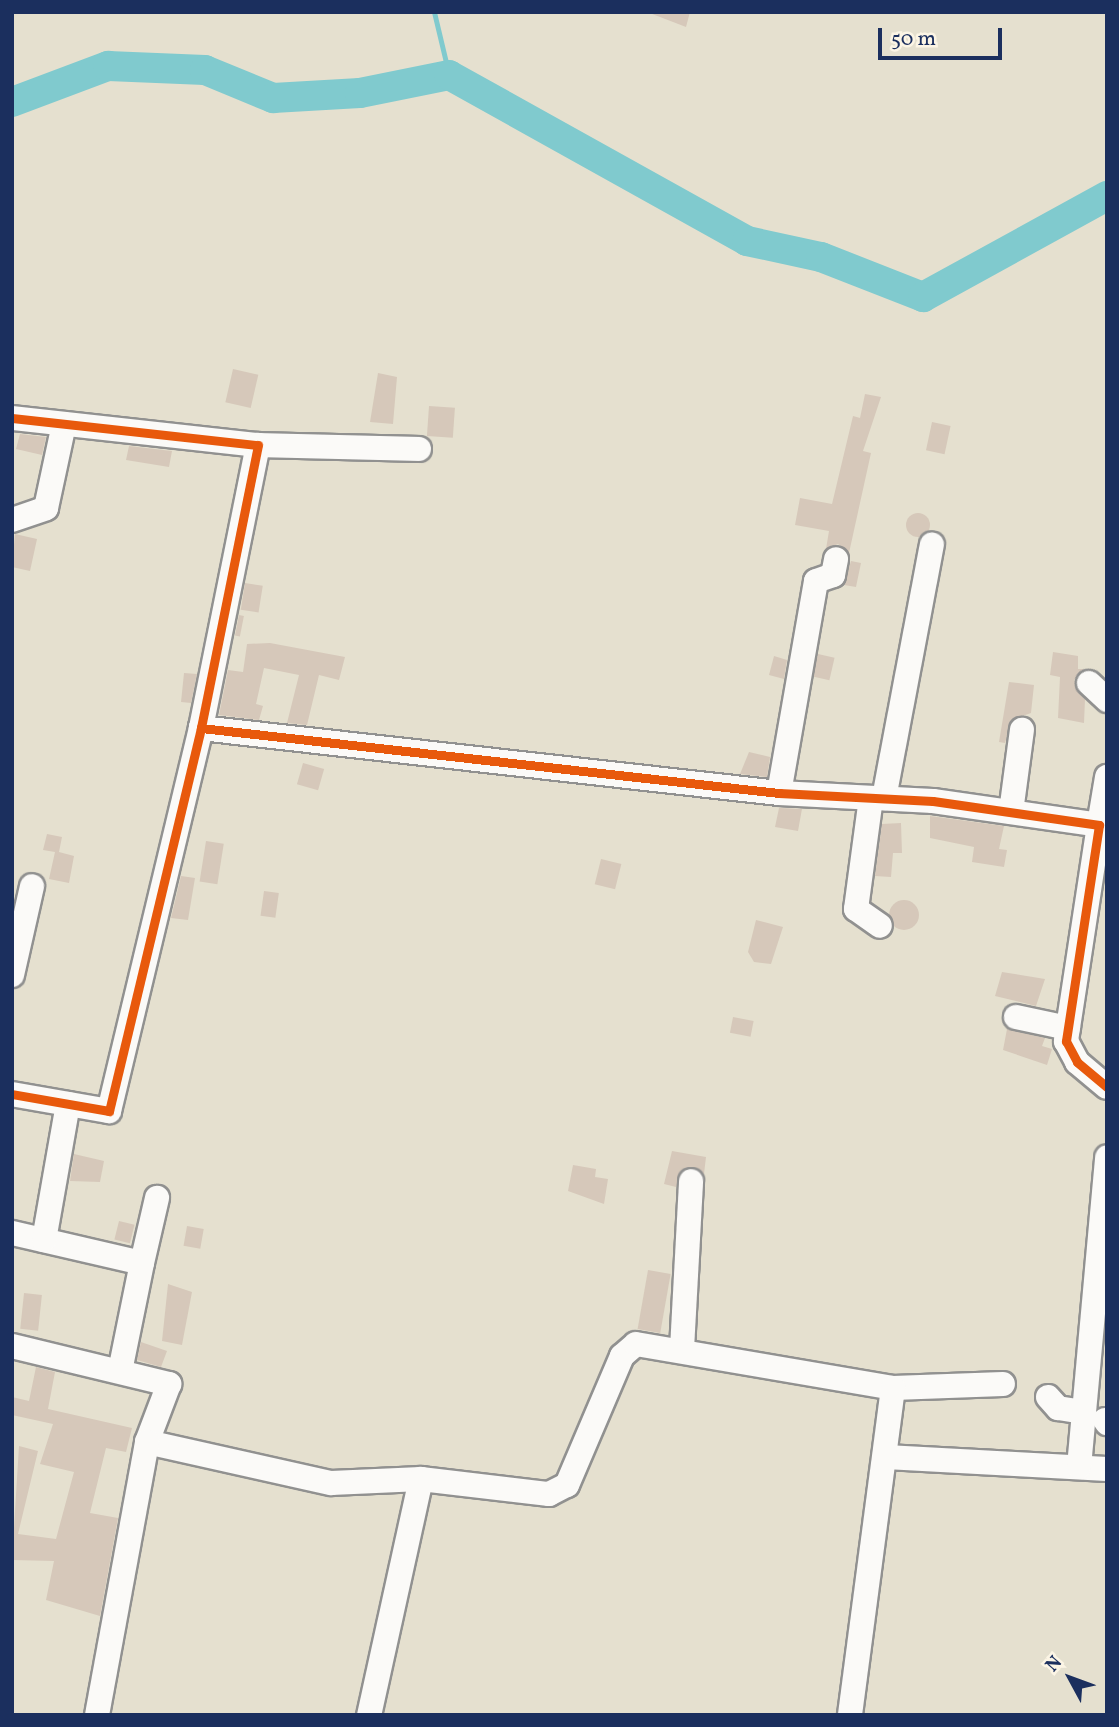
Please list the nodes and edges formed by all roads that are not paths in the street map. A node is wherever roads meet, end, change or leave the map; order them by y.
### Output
1 (12, 418) edge
2 (64, 424) junction
3 (258, 445) junction
4 (419, 449) dead end
5 (12, 520) edge
6 (932, 544) dead end
7 (836, 559) dead end
8 (1088, 683) dead end
9 (1107, 700) edge
10 (201, 728) junction
11 (1022, 730) dead end
12 (1107, 777) edge
13 (779, 793) junction
14 (877, 798) junction
15 (1011, 812) junction
16 (1099, 825) junction
17 (32, 886) dead end
18 (880, 926) dead end
19 (12, 975) edge
20 (1016, 1017) dead end
21 (1068, 1028) junction
22 (1106, 1085) edge
23 (12, 1094) edge
24 (68, 1104) junction
25 (1107, 1157) edge
26 (691, 1181) dead end
27 (157, 1198) dead end
28 (12, 1233) edge
29 (44, 1240) junction
30 (142, 1263) junction
31 (12, 1346) edge
32 (682, 1349) junction
33 (120, 1371) junction
34 (1003, 1384) dead end
35 (893, 1388) junction
36 (1048, 1397) dead end
37 (1098, 1418) edge
38 (147, 1442) junction
39 (886, 1457) junction
40 (1079, 1467) junction
41 (1107, 1469) edge
42 (421, 1479) junction
43 (97, 1715) edge
44 (369, 1715) edge
45 (850, 1715) edge

1 - 2 street
2 - 3 street
2 - 5 street
3 - 4 street
3 - 10 street
6 - 14 street
7 - 13 street
8 - 9 street
10 - 13 street
10 - 24 street
11 - 15 street
12 - 16 street
13 - 14 street
14 - 15 street
14 - 18 street
15 - 16 street
16 - 21 street
17 - 19 street
20 - 21 street
21 - 22 street
23 - 24 street
24 - 29 street
25 - 37 street
26 - 32 street
27 - 30 street
28 - 29 street
29 - 30 street
30 - 33 street
31 - 33 street
32 - 35 street
32 - 42 street
33 - 38 street
34 - 35 street
35 - 39 street
36 - 37 street
37 - 40 street
38 - 42 street
38 - 43 street
39 - 40 street
39 - 45 street
40 - 41 street
42 - 44 street

